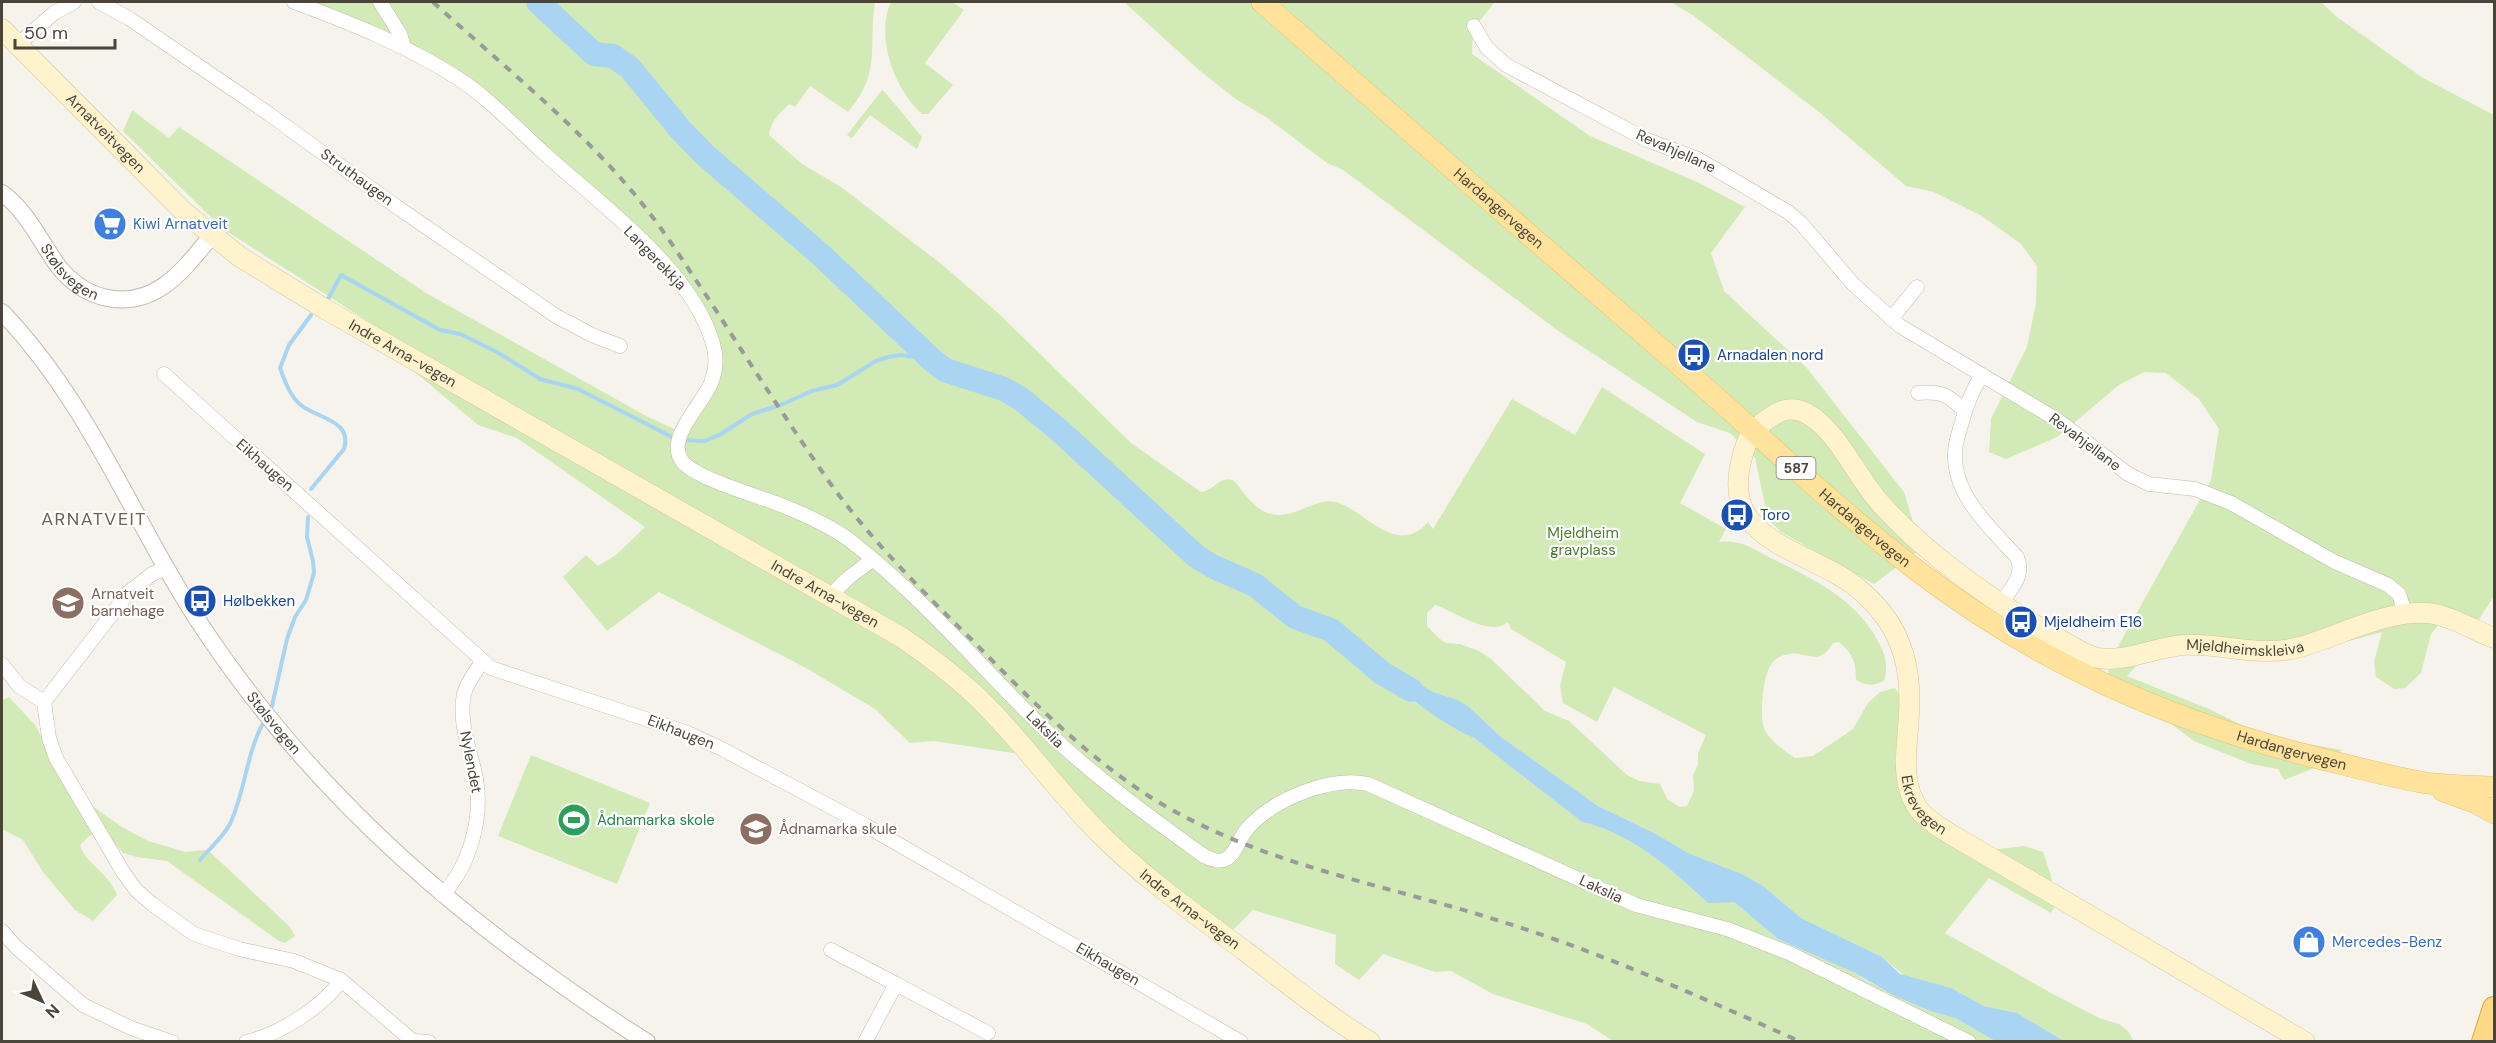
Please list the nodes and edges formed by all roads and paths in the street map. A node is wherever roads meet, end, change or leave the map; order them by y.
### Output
1 (74, 2) edge
2 (99, 2) edge
3 (294, 2) edge
4 (380, 2) edge
5 (1262, 2) edge
6 (1474, 26) dead end
7 (2, 29) edge
8 (17, 45) junction
9 (404, 48) junction
10 (2, 193) edge
11 (212, 235) junction
12 (1917, 287) dead end
13 (2, 312) edge
14 (1891, 319) junction
15 (620, 346) dead end
16 (164, 374) dead end
17 (1982, 375) junction
18 (1918, 393) dead end
19 (1965, 411) junction
20 (1761, 424) dead end
21 (1748, 440) dead end
22 (872, 560) junction
23 (167, 568) junction
24 (830, 596) junction
25 (2002, 602) junction
26 (2405, 614) junction
27 (2494, 638) edge
28 (483, 662) junction
29 (2, 664) edge
30 (44, 702) junction
31 (2420, 782) junction
32 (2494, 787) edge
33 (2494, 813) edge
34 (442, 895) junction
35 (2, 931) edge
36 (831, 950) dead end
37 (341, 980) junction
38 (896, 984) junction
39 (2494, 1008) edge
40 (988, 1033) dead end
41 (172, 1041) edge
42 (246, 1041) edge
43 (414, 1041) edge
44 (429, 1041) edge
45 (647, 1041) edge
46 (866, 1041) edge
47 (1241, 1041) edge
48 (1370, 1041) edge
49 (1969, 1041) edge
50 (2306, 1041) edge
51 (2483, 1041) edge

1 - 8 street
2 - 15 street, Struthaugen
3 - 9 street, Langerekkja
4 - 9 street
5 - 31 main road, Hardangervegen / 587
6 - 14 street, Revahjellane
7 - 8 main road, Arnatveitvegen
8 - 11 main road, Arnatveitvegen
9 - 22 street, Langerekkja
10 - 11 street, Stølsvegen
11 - 24 main road, Indre Arna-vegen
12 - 14 street
13 - 23 street, Stølsvegen
14 - 17 street, Revahjellane
16 - 28 street, Eikhaugen
17 - 19 street
17 - 26 street, Revahjellane
18 - 19 street
19 - 25 street
20 - 25 main road, Mjeldheimskleiva
21 - 50 main road, Ekrevegen
22 - 24 street
22 - 49 street, Lakslia
23 - 30 street
23 - 34 street, Stølsvegen
24 - 48 main road, Indre Arna-vegen
25 - 26 main road, Mjeldheimskleiva
26 - 27 main road, Mjeldheimskleiva
28 - 34 street, Nylendet
28 - 47 street, Eikhaugen
29 - 30 street
30 - 37 street
31 - 32 main road, Hardangervegen / 587
31 - 33 main road, Hardangervegen / 587
34 - 45 street, Stølsvegen
35 - 41 street
36 - 38 street
37 - 42 street
37 - 43 street
38 - 40 street
38 - 46 street
39 - 51 highway
43 - 44 street

